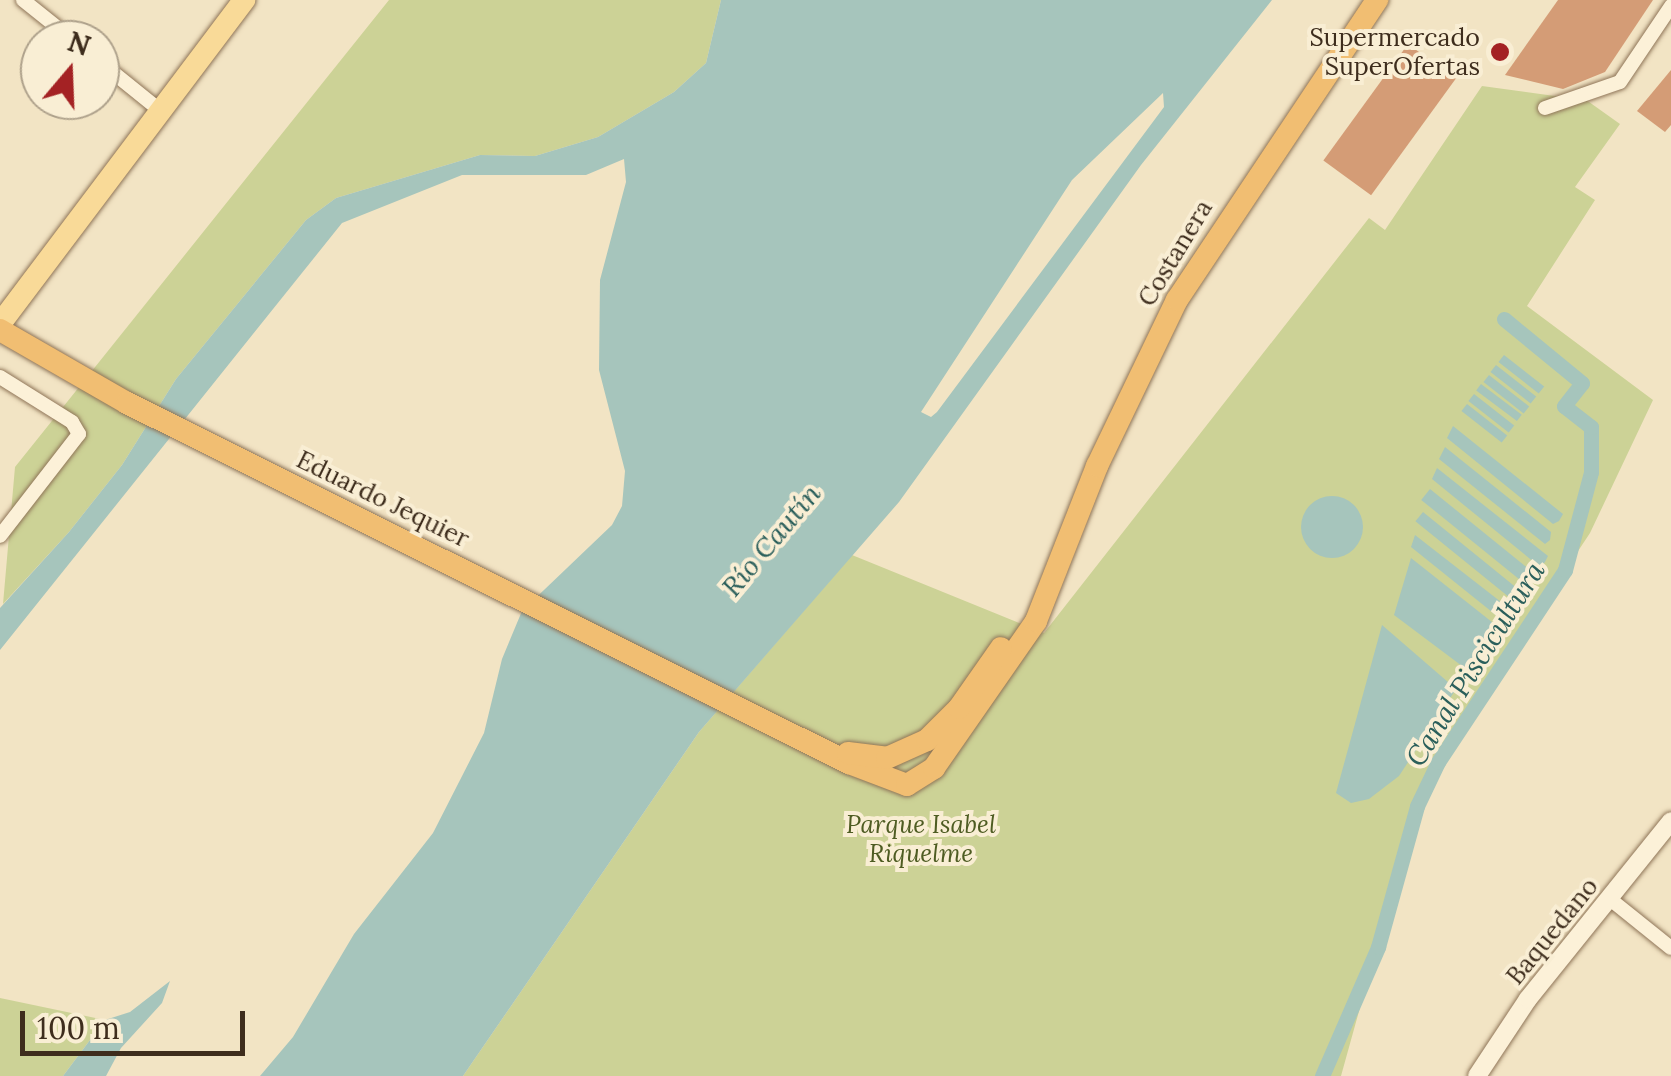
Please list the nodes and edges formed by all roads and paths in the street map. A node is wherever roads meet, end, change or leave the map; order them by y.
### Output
1 (23, 0) edge
2 (244, 0) edge
3 (1378, 0) edge
4 (1671, 6) edge
5 (48, 20) edge
6 (120, 78) edge
7 (1546, 108) dead end
8 (162, 112) junction
9 (0, 327) edge
10 (0, 377) edge
11 (0, 536) edge
12 (1059, 556) junction
13 (747, 710) joint
14 (830, 750) junction
15 (1671, 821) edge
16 (1610, 898) junction
17 (1671, 948) edge
18 (1477, 1076) edge

1 - 5 street
2 - 8 main road
3 - 12 highway, Costanera
4 - 7 street
6 - 8 street
8 - 9 main road
9 - 13 highway, Eduardo Jequier
10 - 11 street
12 - 14 highway, Costanera
12 - 14 highway, Costanera
13 - 14 highway, Costanera
15 - 16 street, Baquedano
16 - 17 street
16 - 18 street, Baquedano

